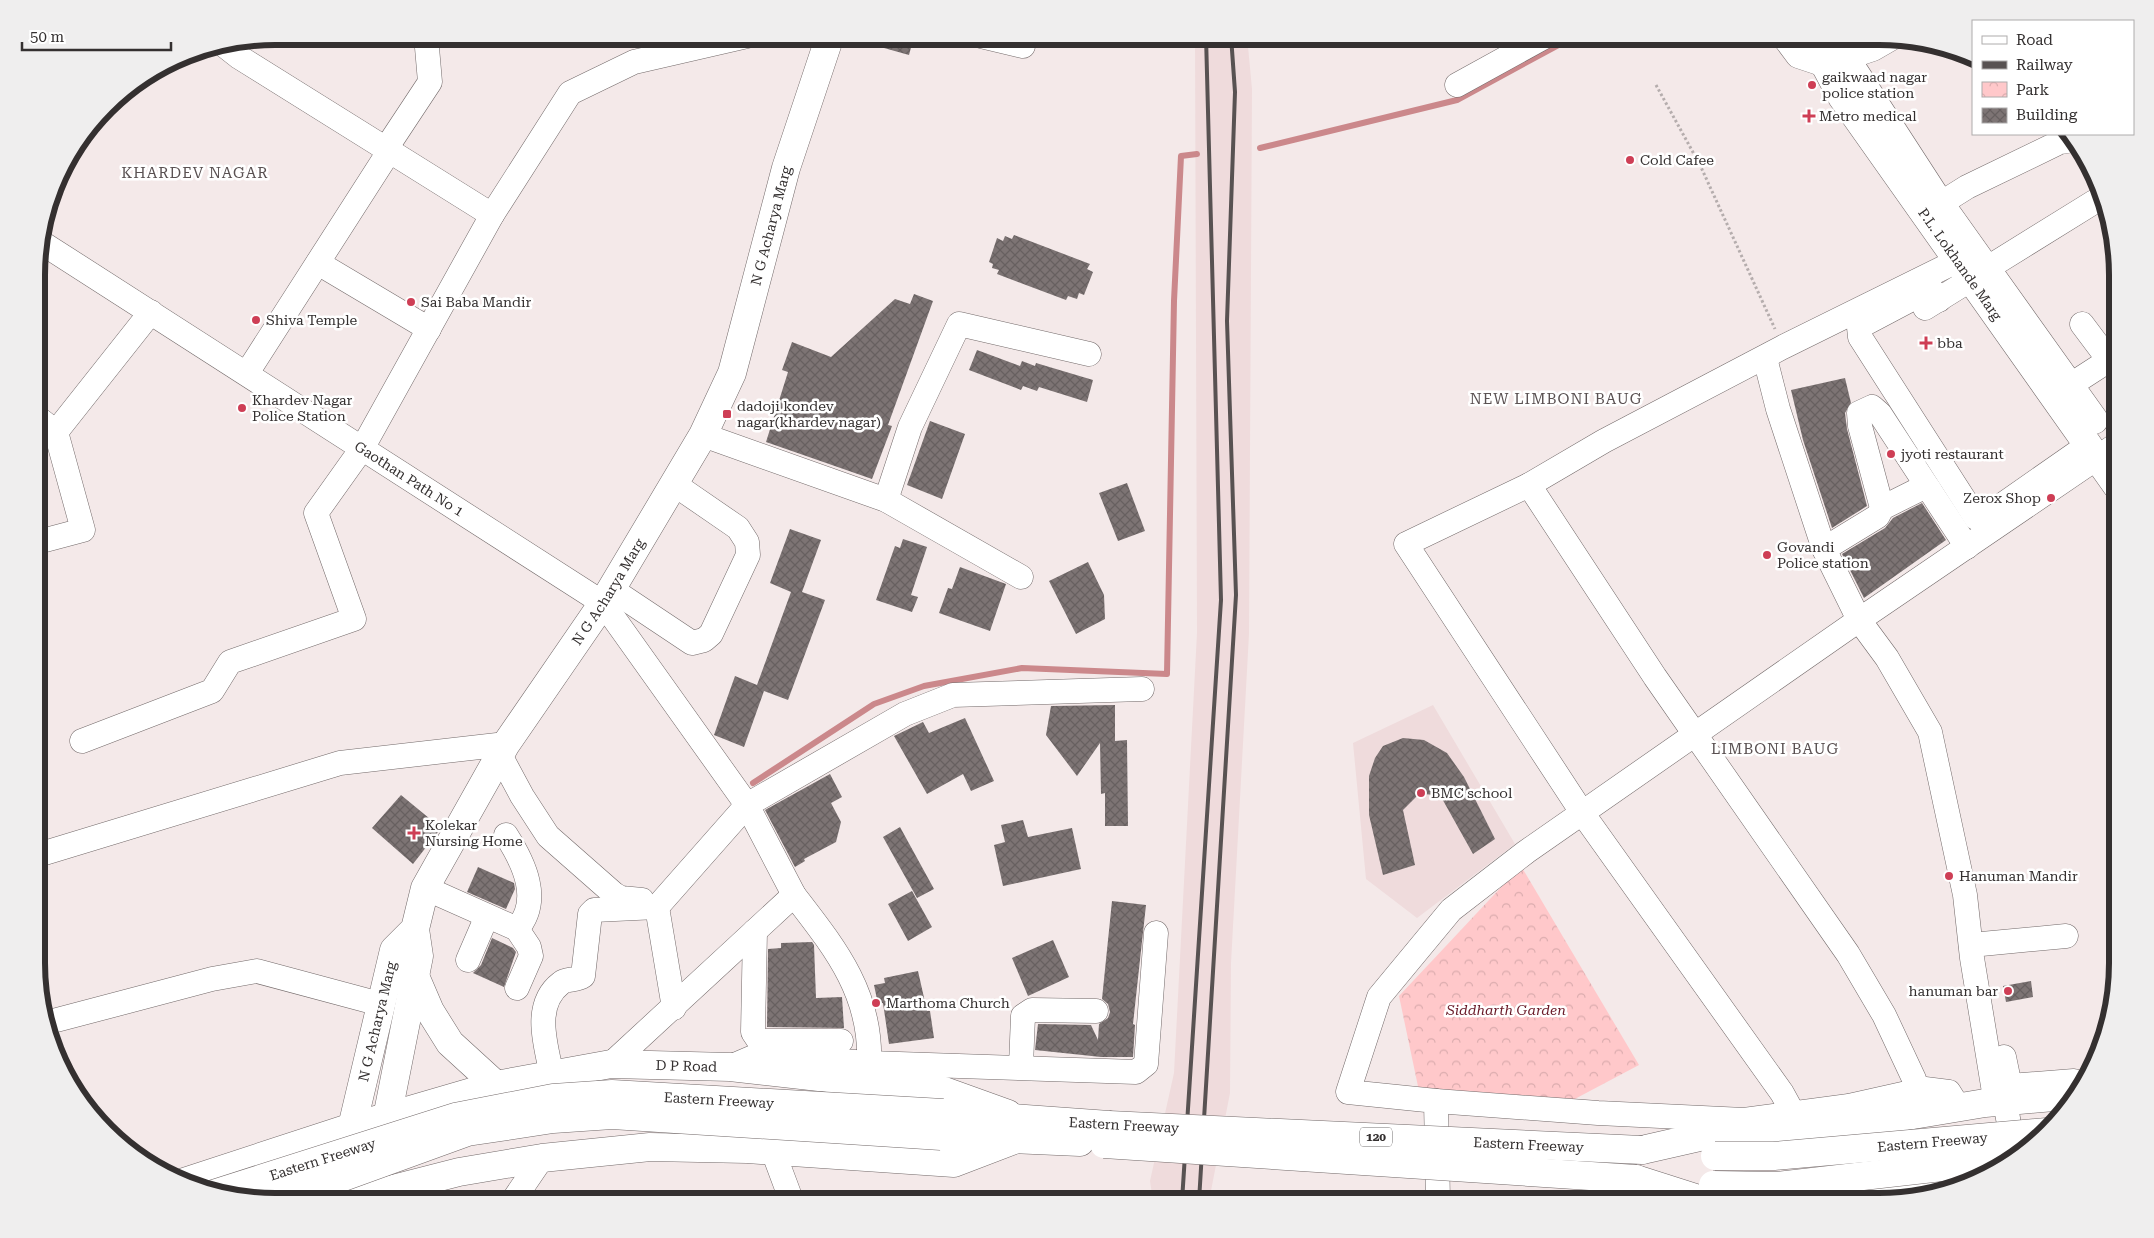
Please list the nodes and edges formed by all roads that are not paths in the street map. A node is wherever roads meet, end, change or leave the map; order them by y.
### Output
1 (427, 45) edge
2 (708, 45) edge
3 (827, 45) edge
4 (1019, 45) edge
5 (1530, 45) edge
6 (1790, 45) edge
7 (1880, 45) edge
8 (1023, 46) dead end
9 (238, 48) edge
10 (1835, 53) edge
11 (1457, 85) dead end
12 (2066, 141) edge
13 (390, 146) junction
14 (2094, 202) dead end
15 (1940, 204) junction
16 (492, 215) junction
17 (47, 246) edge
18 (318, 263) junction
19 (1971, 270) junction
20 (151, 312) junction
21 (2082, 324) dead end
22 (429, 329) junction
23 (1826, 337) junction
24 (1774, 353) junction
25 (1089, 354) dead end
26 (2109, 355) edge
27 (2109, 364) edge
28 (247, 373) junction
29 (1786, 388) dead end
30 (2072, 390) junction
31 (47, 425) edge
32 (703, 435) junction
33 (363, 447) junction
34 (2104, 451) edge
35 (1905, 453) junction
36 (2109, 464) edge
37 (1871, 468) junction
38 (674, 484) junction
39 (1529, 485) junction
40 (1929, 489) junction
41 (886, 500) junction
42 (1882, 508) junction
43 (45, 540) edge
44 (1967, 547) junction
45 (1824, 549) junction
46 (1021, 576) dead end
47 (607, 596) junction
48 (1859, 620) junction
49 (1142, 689) dead end
50 (1696, 734) junction
51 (82, 741) dead end
52 (503, 750) junction
53 (743, 801) junction
54 (1583, 814) junction
55 (506, 835) dead end
56 (45, 853) edge
57 (425, 888) junction
58 (794, 895) junction
59 (657, 907) junction
60 (487, 916) junction
61 (415, 929) junction
62 (517, 929) junction
63 (755, 931) junction
64 (1156, 933) dead end
65 (2066, 936) dead end
66 (1977, 945) junction
67 (468, 960) dead end
68 (415, 976) junction
69 (517, 988) dead end
70 (380, 1004) junction
71 (674, 1008) junction
72 (1096, 1011) dead end
73 (52, 1021) edge
74 (840, 1041) dead end
75 (869, 1063) junction
76 (611, 1064) junction
77 (1021, 1066) junction
78 (730, 1067) junction
79 (552, 1075) junction
80 (1914, 1079) dead end
81 (496, 1085) junction
82 (2072, 1088) edge
83 (1991, 1096) junction
84 (1436, 1101) junction
85 (1793, 1114) junction
86 (386, 1117) junction
87 (942, 1125) junction
88 (352, 1127) junction
89 (1021, 1128) junction
90 (2034, 1133) edge
91 (1107, 1135) junction
92 (1642, 1150) junction
93 (773, 1151) junction
94 (2011, 1151) edge
95 (542, 1158) junction
96 (1997, 1160) edge
97 (1987, 1166) edge
98 (460, 1172) junction
99 (194, 1179) edge
100 (1636, 1179) junction
101 (1950, 1182) edge
102 (229, 1189) edge
103 (299, 1193) edge
104 (344, 1193) edge
105 (376, 1193) edge
106 (391, 1193) edge
107 (428, 1193) edge
108 (518, 1193) edge
109 (789, 1193) edge
110 (1438, 1193) edge
111 (1680, 1193) edge
112 (1864, 1193) edge

1 - 13 street
2 - 16 street
3 - 32 main road, N G Acharya Marg
4 - 8 street
5 - 11 street
6 - 10 street
7 - 10 street
9 - 13 street
10 - 15 main road, P.L. Lokhande Marg
10 - 19 main road, P.L. Lokhande Marg
12 - 15 street
13 - 16 street
13 - 18 street
14 - 19 street
15 - 19 main road, P.L. Lokhande Marg
16 - 22 street
17 - 20 street, Gaothan Path No 1
18 - 22 street
18 - 28 street
19 - 23 street
19 - 30 main road, P.L. Lokhande Marg
19 - 34 main road, P.L. Lokhande Marg
19 - 34 street
20 - 28 street, Gaothan Path No 1
20 - 31 street
21 - 26 street
22 - 33 street
23 - 24 street
23 - 29 street
24 - 39 street
24 - 45 street
25 - 41 street
27 - 30 street
28 - 33 street, Gaothan Path No 1
30 - 34 main road, P.L. Lokhande Marg
31 - 43 street
32 - 38 main road, N G Acharya Marg
32 - 41 street
33 - 47 street, Gaothan Path No 1
33 - 51 street
34 - 36 main road, P.L. Lokhande Marg
34 - 44 street
35 - 37 street
35 - 37 street
35 - 40 street
37 - 42 street
38 - 47 main road, N G Acharya Marg
38 - 47 street, Gaothan Path No 1
39 - 50 street
39 - 54 street
40 - 42 street
40 - 44 street
41 - 46 street
42 - 45 street
44 - 48 street
45 - 48 street
47 - 52 main road, N G Acharya Marg
47 - 53 street
48 - 50 street
48 - 66 street
49 - 53 street
50 - 54 street
50 - 80 street
52 - 53 street
52 - 56 street
52 - 57 main road, N G Acharya Marg
53 - 58 street
53 - 59 street
54 - 84 street
54 - 85 street
55 - 62 street
57 - 60 street
57 - 61 main road, N G Acharya Marg
58 - 63 street
58 - 75 street
59 - 71 street
59 - 79 street
60 - 62 street
60 - 67 street
61 - 68 main road
61 - 70 main road, N G Acharya Marg
62 - 69 street
63 - 71 street
63 - 74 street
64 - 77 street
65 - 66 street
66 - 83 street
68 - 81 main road
68 - 86 main road
70 - 73 street
70 - 88 main road, N G Acharya Marg
71 - 76 street
72 - 77 street
75 - 77 street
75 - 78 street
76 - 78 main road, D P Road
76 - 79 main road, D P Road
78 - 89 main road, D P Road
79 - 81 main road, D P Road
81 - 86 main road, D P Road
82 - 83 main road
83 - 85 street
83 - 92 main road
83 - 94 street
83 - 97 street
84 - 85 street
84 - 110 street
86 - 88 main road, D P Road
86 - 105 main road
87 - 89 main road, Eastern Freeway
87 - 102 main road, Eastern Freeway, bridge
87 - 103 main road, Eastern Freeway, bridge
88 - 99 main road, D P Road
88 - 104 main road, N G Acharya Marg
89 - 91 main road, Eastern Freeway
89 - 93 main road
90 - 92 main road, Eastern Freeway, bridge
91 - 92 main road, Eastern Freeway / 120, bridge
91 - 100 main road, Eastern Freeway / 120, bridge
93 - 95 main road
93 - 109 street
95 - 98 main road
95 - 108 street
96 - 100 main road, Eastern Freeway, bridge
98 - 106 main road
98 - 107 main road
100 - 111 main road
101 - 112 main road

